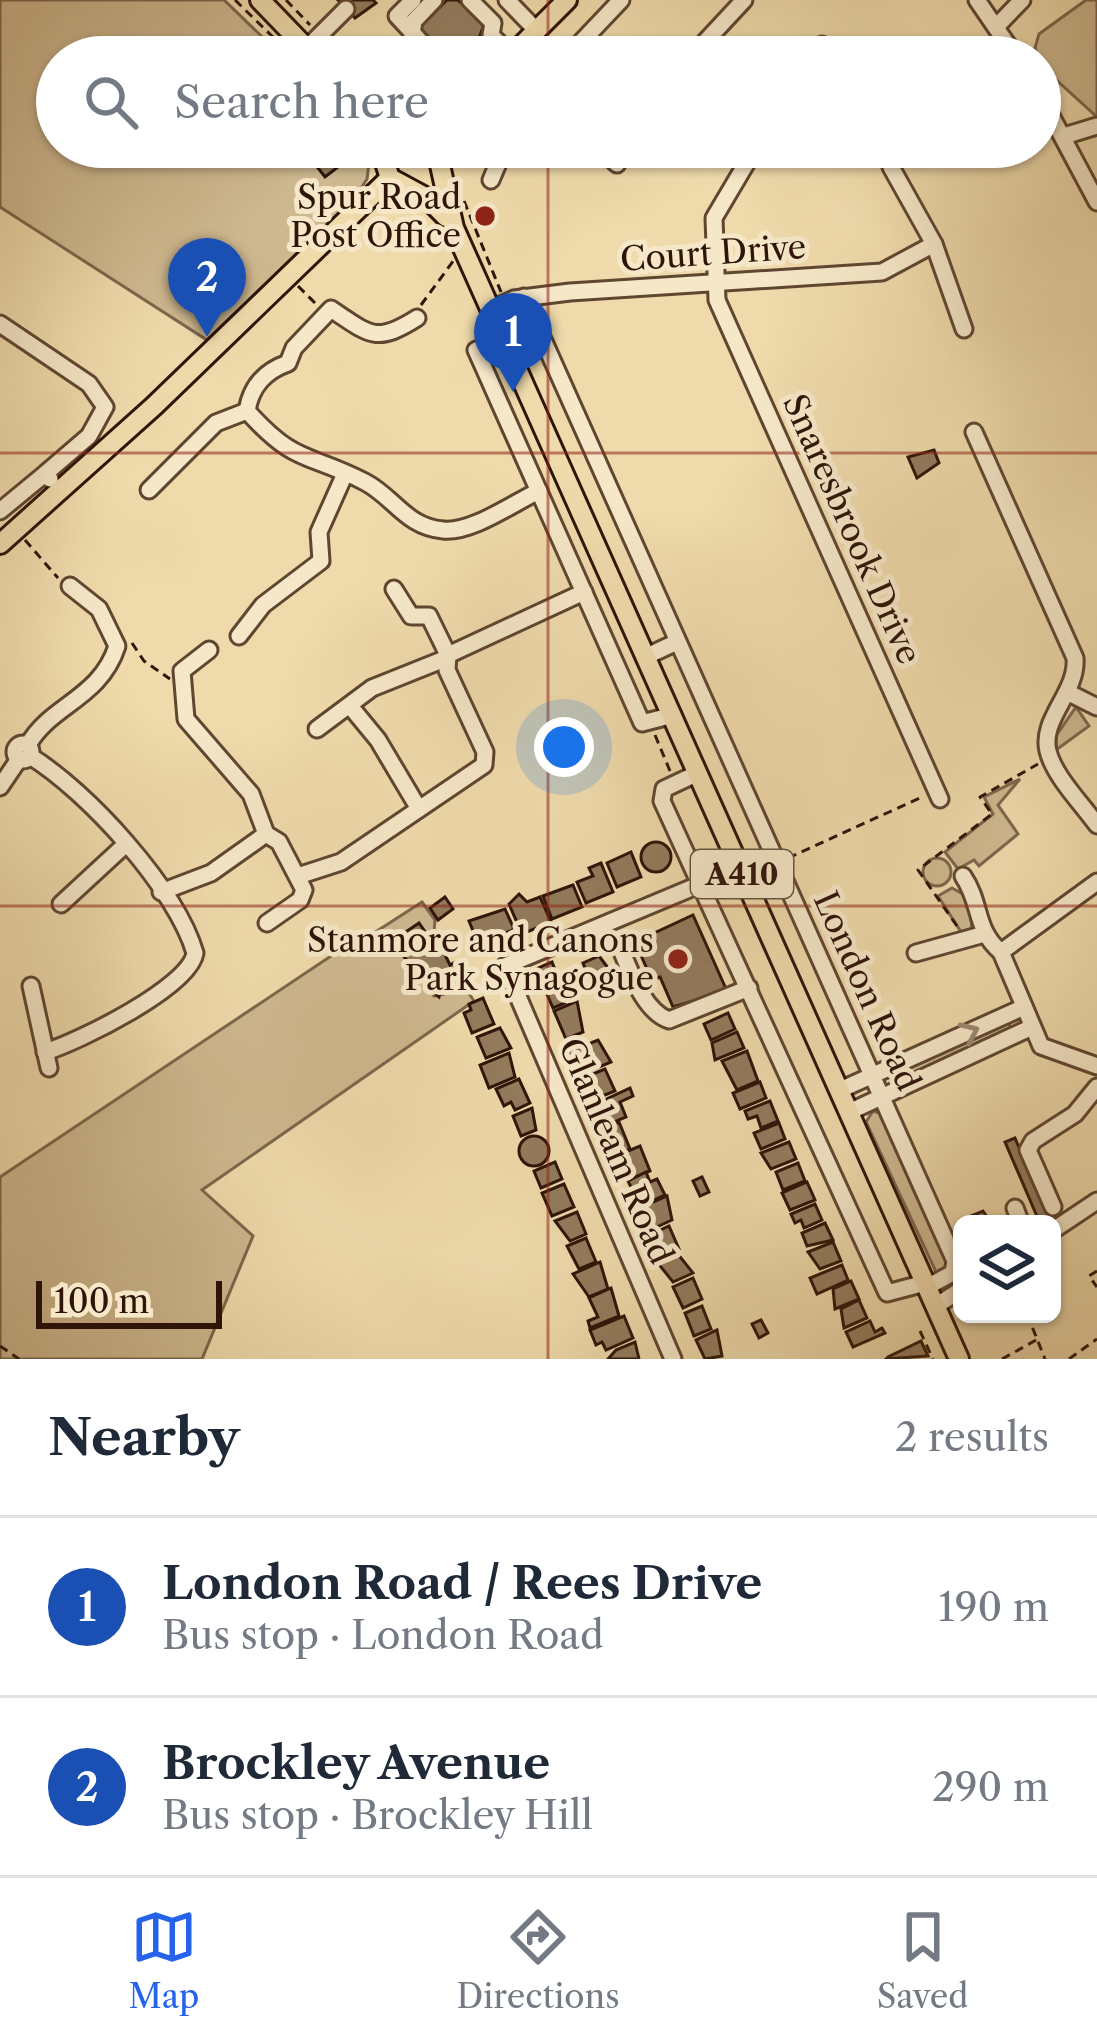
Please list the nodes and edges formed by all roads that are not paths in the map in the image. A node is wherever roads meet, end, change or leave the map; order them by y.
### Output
1 (260, 0) edge
2 (413, 0) edge
3 (434, 0) edge
4 (507, 0) edge
5 (567, 0) edge
6 (621, 0) edge
7 (744, 0) edge
8 (977, 0) edge
9 (1022, 0) edge
10 (470, 3) edge
11 (346, 9) dead end
12 (996, 27) junction
13 (412, 34) joint
14 (295, 36) edge
15 (324, 36) edge
16 (496, 36) edge
17 (518, 36) edge
18 (531, 36) edge
19 (587, 36) edge
20 (711, 36) edge
21 (1002, 36) edge
22 (1097, 126) edge
23 (1061, 131) edge
24 (1064, 136) junction
25 (389, 168) edge
26 (434, 168) edge
27 (442, 168) edge
28 (496, 168) edge
29 (742, 168) edge
30 (892, 168) edge
31 (390, 178) junction
32 (491, 180) dead end
33 (412, 190) junction
34 (1097, 202) edge
35 (454, 228) junction
36 (934, 244) junction
37 (716, 282) junction
38 (524, 297) junction
39 (497, 301) junction
40 (417, 318) road end
41 (0, 324) edge
42 (964, 329) dead end
43 (509, 350) junction
44 (247, 411) junction
45 (974, 432) dead end
46 (46, 473) junction
47 (344, 476) junction
48 (60, 490) junction
49 (539, 491) junction
50 (173, 494) dead end
51 (0, 511) edge
52 (0, 544) edge
53 (70, 586) road end
54 (394, 589) dead end
55 (584, 592) junction
56 (239, 636) dead end
57 (677, 642) junction
58 (209, 650) dead end
59 (646, 656) junction
60 (447, 657) junction
61 (1070, 693) junction
62 (350, 706) junction
63 (1097, 707) edge
64 (673, 715) junction
65 (317, 729) dead end
66 (0, 734) edge
67 (18, 750) edge
68 (698, 773) junction
69 (0, 787) edge
70 (938, 795) road end
71 (419, 809) junction
72 (1097, 825) edge
73 (266, 833) junction
74 (126, 844) junction
75 (301, 875) junction
76 (963, 876) dead end
77 (1097, 882) edge
78 (700, 884) junction
79 (161, 892) junction
80 (61, 904) dead end
81 (267, 923) dead end
82 (981, 935) junction
83 (619, 946) dead end
84 (1001, 952) junction
85 (916, 953) dead end
86 (31, 986) dead end
87 (749, 988) junction
88 (1024, 1007) junction
89 (1032, 1028) junction
90 (1097, 1066) edge
91 (872, 1076) junction
92 (1097, 1087) edge
93 (839, 1090) junction
94 (881, 1097) junction
95 (849, 1112) junction
96 (1097, 1202) edge
97 (1053, 1208) dead end
98 (1061, 1225) edge
99 (953, 1256) edge
100 (953, 1274) edge
101 (953, 1290) edge
102 (930, 1292) junction
103 (673, 1359) edge
104 (959, 1359) edge

1 - 14 main road
2 - 13 street
3 - 13 street
4 - 17 street
5 - 18 main road
6 - 19 street
7 - 20 street
8 - 12 street
9 - 12 street
10 - 16 street
11 - 15 street
12 - 21 street
22 - 24 street
23 - 24 street
24 - 34 street
25 - 31 main road
26 - 33 main road
27 - 35 main road, London Road / A410
28 - 32 street
29 - 37 street, Snaresbrook Drive
30 - 36 street
31 - 33 main road, London Road
31 - 48 main road
33 - 35 main road, London Road / A410
35 - 39 main road, London Road / A410
36 - 37 street, Court Drive
36 - 42 street
37 - 38 street, Court Drive
37 - 70 street, Snaresbrook Drive
38 - 39 street, Court Drive
38 - 57 street, London Road
39 - 43 main road, London Road / A410
40 - 44 street
41 - 46 street
43 - 49 street
43 - 59 main road, London Road / A410
44 - 47 street
44 - 50 street
45 - 61 street
46 - 48 street
46 - 51 street
47 - 49 street
47 - 56 street
48 - 52 main road
49 - 55 street
53 - 67 street
54 - 60 street
55 - 60 street
55 - 64 street
57 - 59 street
57 - 91 street, London Road
58 - 73 street
59 - 64 main road, London Road / A410
60 - 62 street
60 - 71 street
61 - 63 street
61 - 72 street
62 - 65 street
62 - 71 street
64 - 68 main road, London Road / A410
66 - 67 street
67 - 69 street
67 - 74 street
68 - 78 street
68 - 93 main road, London Road / A410
71 - 75 street
73 - 75 street
73 - 79 street
74 - 79 street
74 - 80 street
75 - 81 street
76 - 82 street
77 - 84 street
78 - 87 street
78 - 103 street, Glanleam Road
79 - 86 street
82 - 84 street
82 - 85 street
83 - 87 street
84 - 88 street
87 - 102 street
88 - 89 street
91 -> 88 street
89 - 90 street
89 - 94 street
91 - 93 street
91 - 94 street, London Road
92 - 97 street
93 - 95 main road, London Road / A410
94 - 95 street
94 - 99 street, London Road
95 - 102 main road, London Road / A410
96 - 98 street
100 - 102 street, London Road
101 - 102 street
102 - 104 main road, London Road / A410

